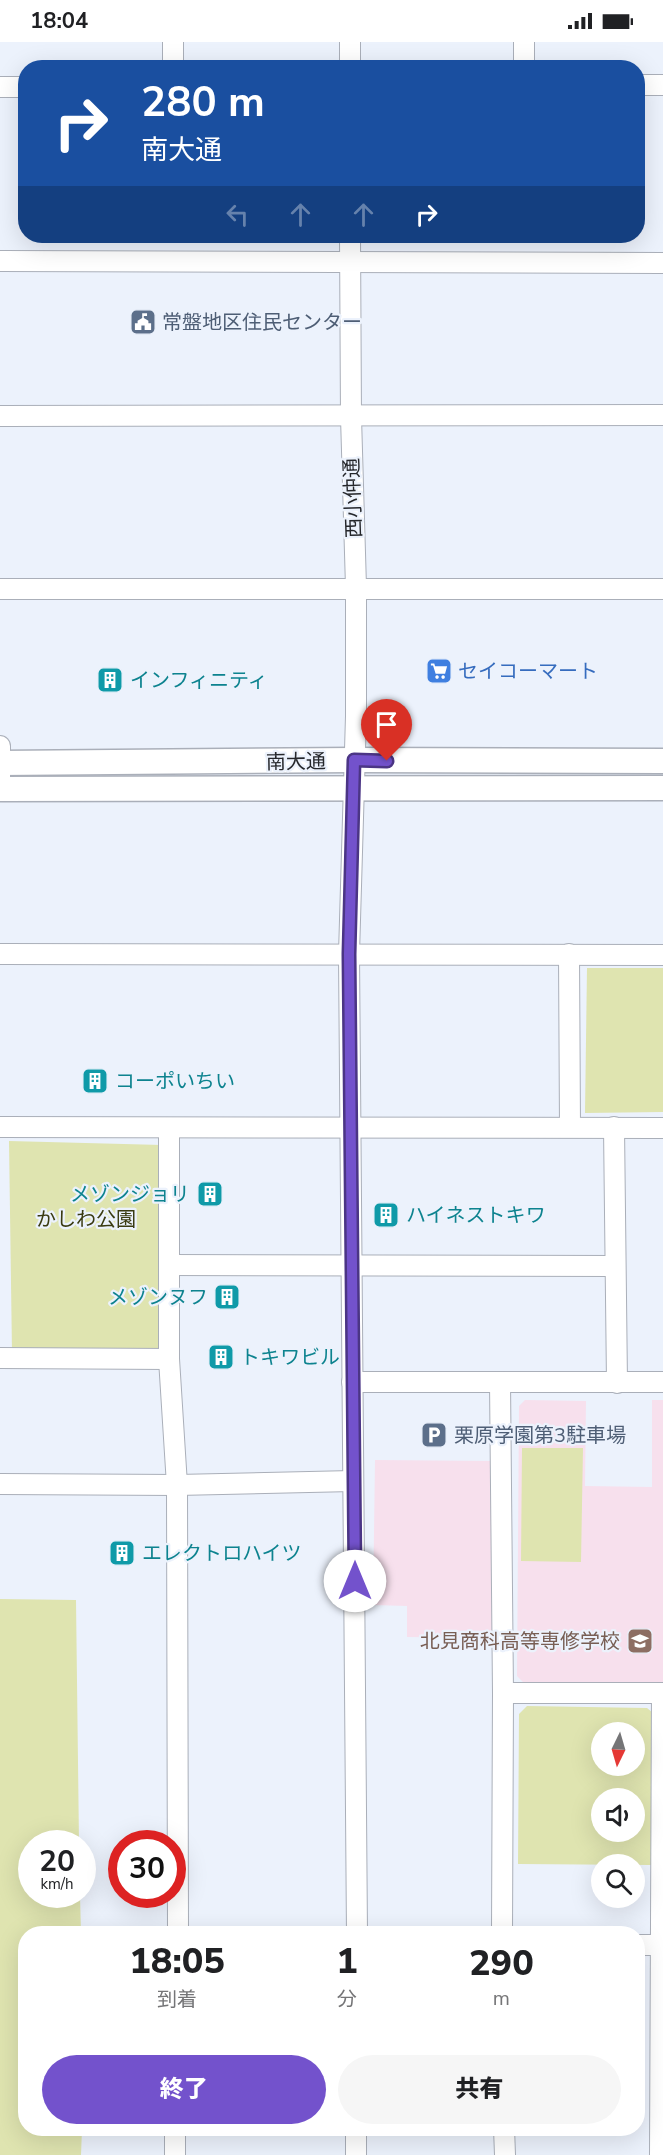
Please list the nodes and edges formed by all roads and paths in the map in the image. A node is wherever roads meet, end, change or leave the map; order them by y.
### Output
1 (173, 42) edge
2 (350, 42) edge
3 (524, 42) edge
4 (173, 60) edge
5 (350, 60) edge
6 (524, 60) edge
7 (645, 85) edge
8 (663, 85) edge
9 (0, 87) edge
10 (18, 87) edge
11 (350, 243) edge
12 (0, 261) edge
13 (350, 262) junction
14 (663, 263) edge
15 (663, 415) edge
16 (0, 416) edge
17 (351, 417) junction
18 (356, 587) junction
19 (0, 589) edge
20 (663, 589) edge
21 (0, 746) edge
22 (354, 760) junction
23 (663, 761) edge
24 (0, 763) edge
25 (0, 780) edge
26 (663, 788) edge
27 (0, 789) edge
28 (354, 789) junction
29 (0, 954) edge
30 (349, 954) junction
31 (568, 954) junction
32 (663, 956) edge
33 (0, 1127) edge
34 (570, 1127) junction
35 (614, 1127) junction
36 (169, 1128) junction
37 (352, 1128) junction
38 (663, 1128) edge
39 (169, 1265) junction
40 (351, 1266) junction
41 (615, 1266) junction
42 (0, 1358) edge
43 (169, 1359) junction
44 (352, 1382) junction
45 (500, 1382) junction
46 (663, 1382) edge
47 (617, 1383) junction
48 (353, 1482) junction
49 (0, 1484) edge
50 (177, 1485) junction
51 (503, 1693) junction
52 (663, 1693) edge
53 (178, 1926) edge
54 (357, 1926) edge
55 (502, 1926) edge
56 (645, 1945) edge
57 (662, 1945) edge
58 (175, 2136) edge
59 (356, 2136) edge
60 (504, 2136) edge
61 (175, 2155) edge
62 (356, 2155) edge
63 (505, 2155) edge
64 (660, 2155) edge

1 - 4 street
2 - 5 street
3 - 6 street
7 - 8 street
9 - 10 street
11 - 13 street, 西小仲通
12 - 13 street
13 - 14 street
13 - 17 street, 西小仲通
15 - 17 street
16 - 17 street
17 - 18 street, 西小仲通
18 - 19 street
18 - 20 street
18 - 22 street, 西小仲通
21 - 24 street
22 - 23 street, 南大通
22 - 24 street, 南大通
22 - 28 street, 西小仲通
24 - 25 street
26 - 28 street, 南大通
27 - 28 street, 南大通
28 - 30 street, 西小仲通
29 - 30 street
30 - 31 street
30 - 37 street, 西小仲通
31 - 32 street
31 - 34 street
33 - 36 street
34 - 35 street
34 - 37 street
35 - 38 street
35 - 41 street
36 - 37 street
36 - 39 street
37 - 40 street, 西小仲通
39 - 40 street
39 - 43 street
40 - 41 street
40 - 44 street, 西小仲通
41 - 47 street
42 - 43 street
43 - 50 street
44 - 45 street
44 - 48 street, 西小仲通
45 - 47 street
45 - 51 street
46 - 47 street
48 - 50 street
48 - 54 street, 西小仲通
49 - 50 street
50 - 53 street
51 - 52 street
51 - 55 street
52 - 57 street
56 - 57 street
57 - 64 street
58 - 61 street
59 - 62 street
60 - 63 street

